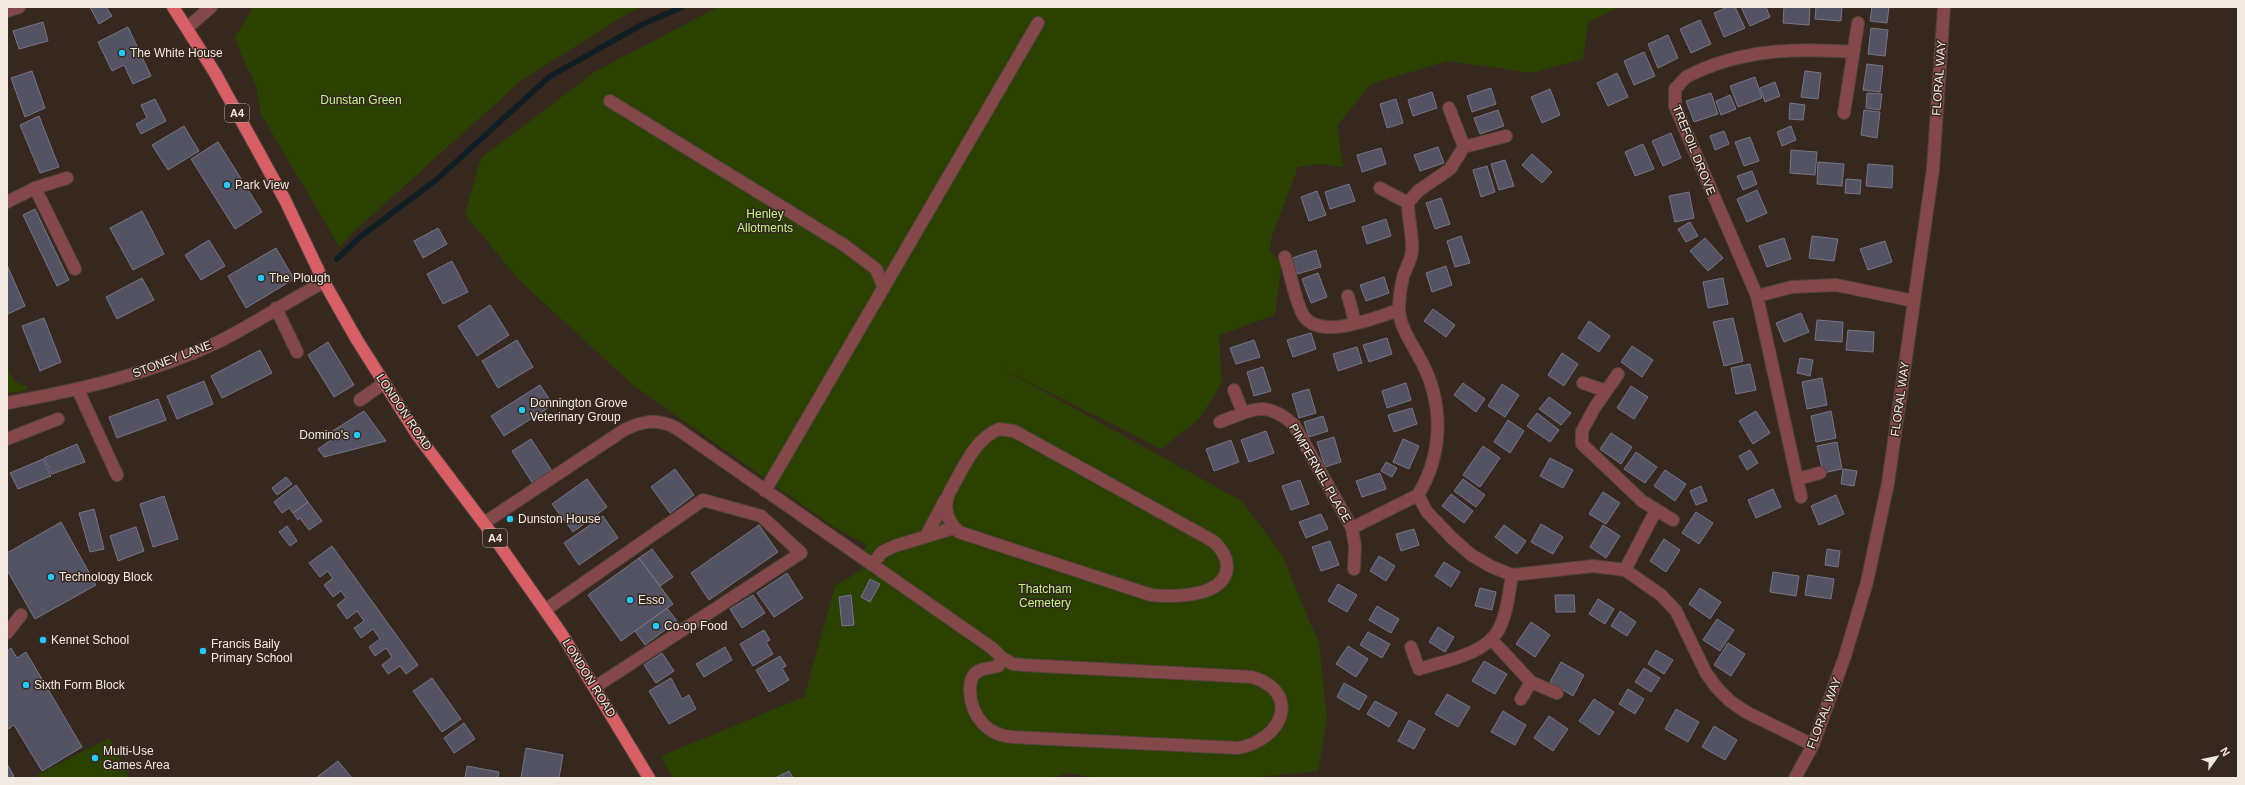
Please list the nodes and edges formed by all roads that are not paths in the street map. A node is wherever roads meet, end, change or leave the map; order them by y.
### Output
1 (19, 7) edge
2 (173, 7) edge
3 (211, 7) edge
4 (1944, 7) edge
5 (7, 11) edge
6 (1038, 23) dead end
7 (1858, 23) dead end
8 (187, 28) junction
9 (1853, 52) junction
10 (610, 101) dead end
11 (1449, 108) dead end
12 (1844, 113) dead end
13 (1506, 136) dead end
14 (1464, 147) junction
15 (67, 178) dead end
16 (35, 188) junction
17 (1380, 188) dead end
18 (7, 202) edge
19 (1408, 203) junction
20 (1285, 257) dead end
21 (75, 269) dead end
22 (324, 282) junction
23 (884, 288) junction
24 (1348, 296) dead end
25 (1757, 296) junction
26 (1914, 301) junction
27 (276, 308) junction
28 (1399, 310) junction
29 (1355, 322) junction
30 (297, 352) dead end
31 (1618, 374) dead end
32 (384, 383) junction
33 (1583, 384) dead end
34 (78, 390) junction
35 (1234, 390) dead end
36 (1606, 391) junction
37 (360, 400) dead end
38 (7, 403) edge
39 (1243, 413) junction
40 (58, 419) dead end
41 (1220, 422) dead end
42 (7, 439) edge
43 (1820, 474) dead end
44 (117, 475) dead end
45 (1797, 479) junction
46 (764, 492) junction
47 (1418, 495) junction
48 (1801, 497) dead end
49 (946, 499) junction
50 (1656, 510) junction
51 (1673, 520) dead end
52 (484, 523) junction
53 (954, 528) junction
54 (1352, 528) junction
55 (926, 536) junction
56 (872, 565) junction
57 (1354, 569) dead end
58 (1624, 570) junction
59 (1512, 575) junction
60 (545, 610) junction
61 (21, 615) dead end
62 (7, 633) edge
63 (1491, 639) junction
64 (1411, 648) dead end
65 (1002, 658) junction
66 (1531, 682) junction
67 (595, 687) junction
68 (1557, 694) dead end
69 (1521, 699) dead end
70 (1813, 744) junction
71 (649, 778) edge
72 (1795, 778) edge

1 - 5 street
2 - 8 main road, A4
3 - 8 street
4 - 26 street, FLORAL WAY
6 - 23 street
7 - 9 street
8 - 22 main road, LONDON ROAD / A4
9 - 12 street
9 - 25 street, TREFOIL DROVE
10 - 23 street
11 - 14 street
13 - 14 street
14 - 19 street
15 - 16 street
16 - 18 street
16 - 21 street
17 - 19 street
19 - 28 street
20 - 29 street
22 - 27 street, STONEY LANE
22 - 32 main road, LONDON ROAD / A4
23 - 46 street
24 - 29 street
25 - 26 street
25 - 45 street, TREFOIL DROVE
26 - 70 street, FLORAL WAY
27 - 30 street
27 - 34 street, STONEY LANE
28 - 29 street
28 - 47 street
31 - 36 street
32 - 37 street
32 - 52 main road, LONDON ROAD / A4
33 - 36 street
34 - 38 street, STONEY LANE
34 - 44 street
35 - 39 street
36 - 50 street
39 - 41 street, PIMPERNEL PLACE
39 - 54 street, PIMPERNEL PLACE
40 - 42 street
43 - 45 street
45 - 48 street, TREFOIL DROVE
46 - 52 street
46 - 56 street
47 - 54 street, PIMPERNEL PLACE
47 - 59 street
49 - 53 street
49 - 53 street
49 - 55 street
50 - 51 street
50 - 58 street
52 - 60 main road, LONDON ROAD / A4
53 - 55 street
54 - 57 street, PIMPERNEL PLACE
55 - 56 street
56 - 65 street
58 - 59 street
58 - 70 street
59 - 63 street
60 - 67 main road, LONDON ROAD / A4
60 - 67 street
61 - 62 street
63 - 64 street
63 - 66 street
65 - 65 street
66 - 68 street
66 - 69 street
67 - 71 main road, LONDON ROAD / A4
70 - 72 street, FLORAL WAY

